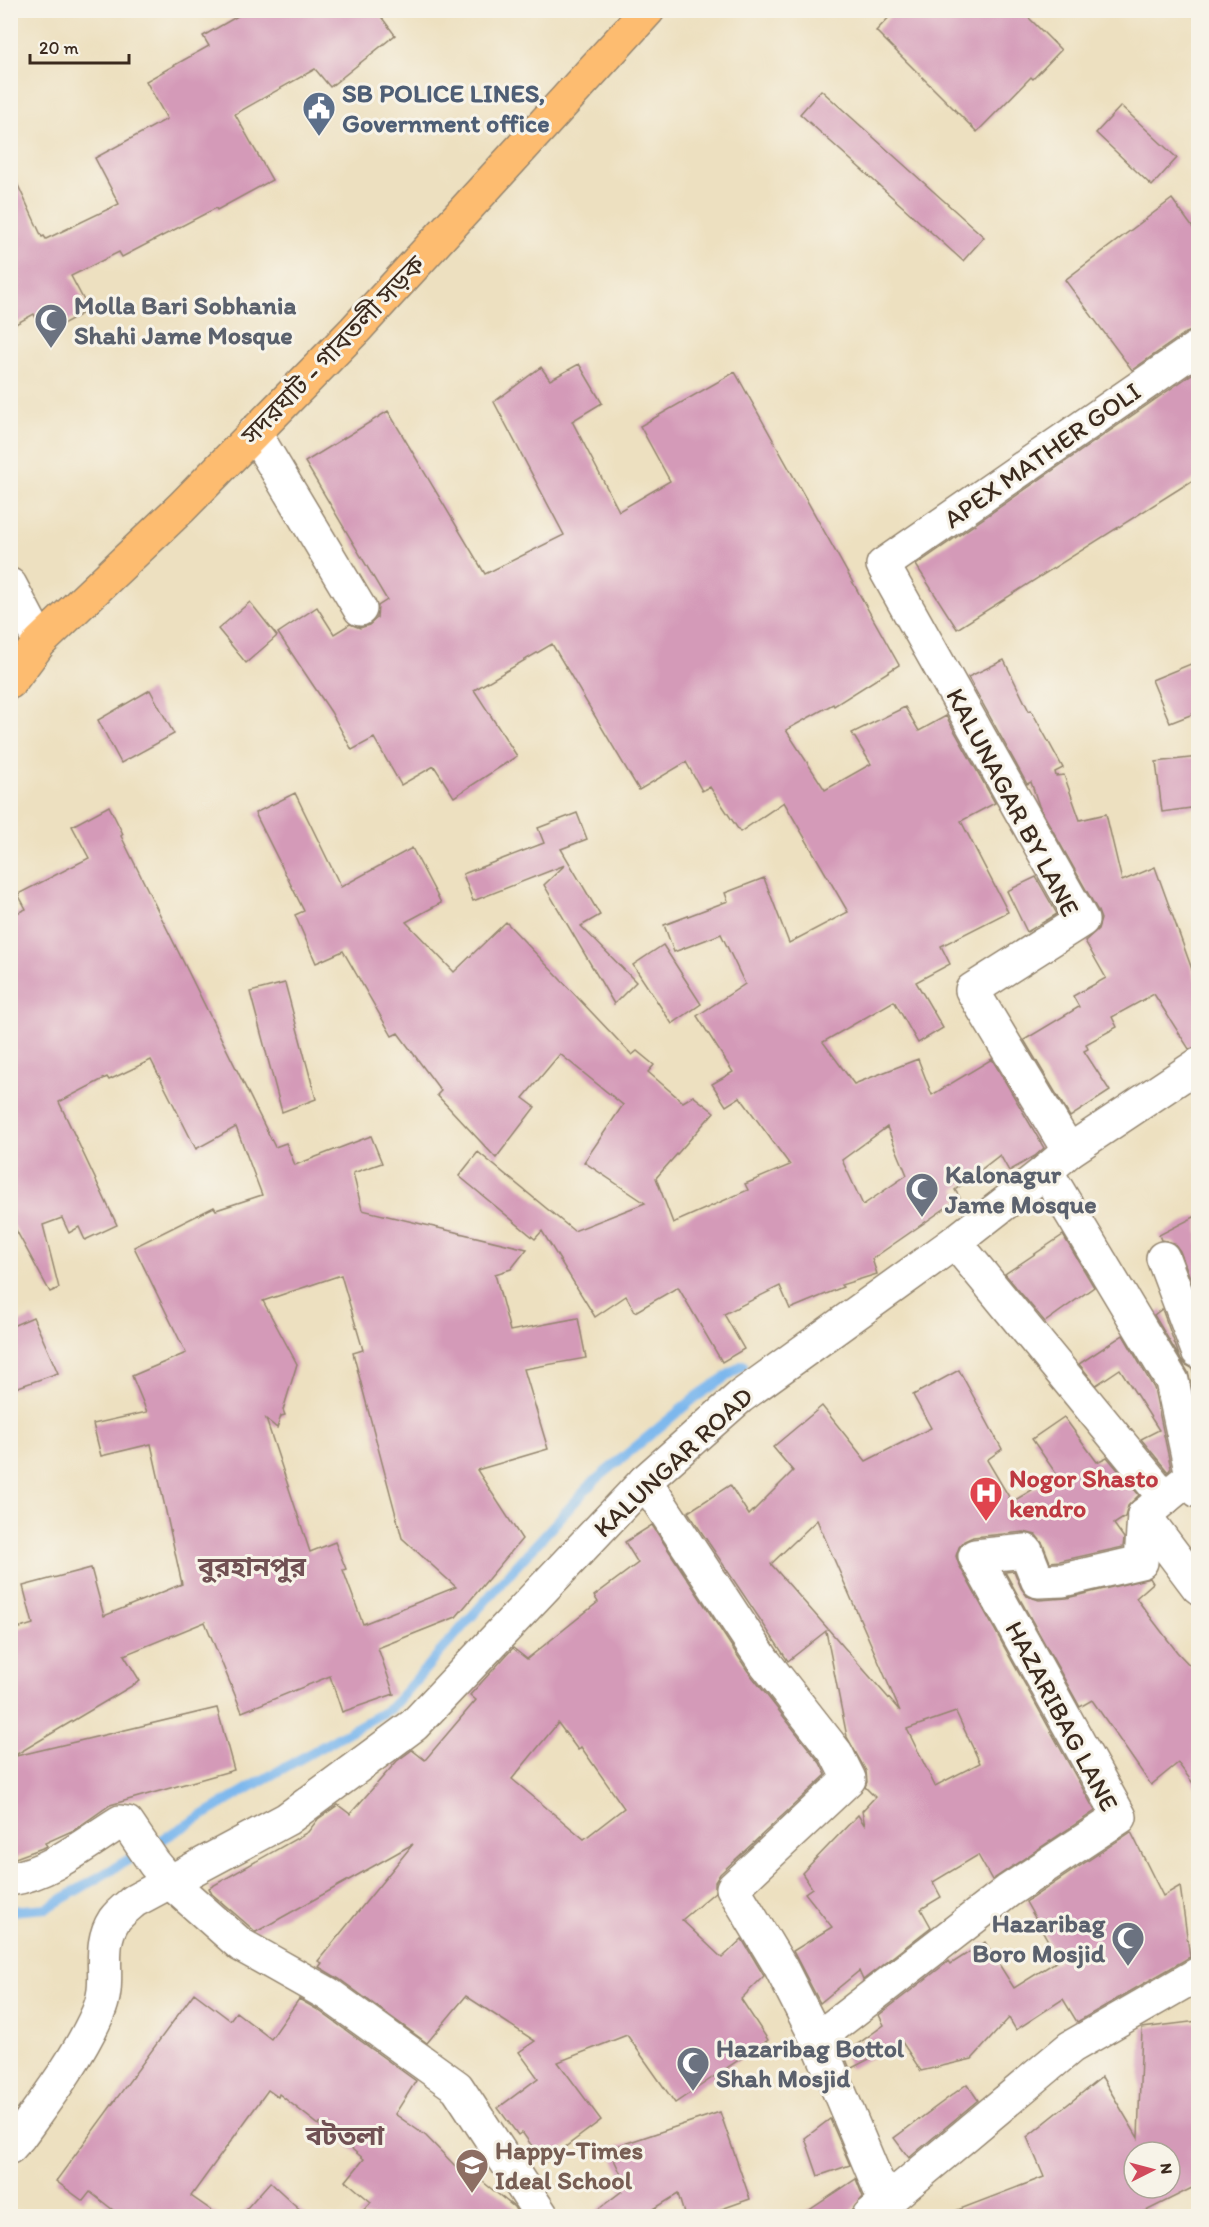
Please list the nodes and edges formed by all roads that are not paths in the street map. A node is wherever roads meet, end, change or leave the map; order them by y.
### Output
1 (648, 10) edge
2 (1198, 354) edge
3 (254, 432) junction
4 (883, 565) joint
5 (10, 585) edge
6 (360, 609) dead end
7 (40, 642) junction
8 (10, 682) edge
9 (1198, 1065) edge
10 (1058, 1161) junction
11 (955, 1242) junction
12 (1163, 1258) dead end
13 (1198, 1351) edge
14 (1196, 1479) edge
15 (645, 1482) junction
16 (1155, 1506) junction
17 (1198, 1587) edge
18 (162, 1872) junction
19 (10, 1879) edge
20 (1198, 1974) edge
21 (817, 2039) junction
22 (10, 2147) edge
23 (877, 2209) edge
24 (542, 2217) edge

1 - 3 highway, সদরঘাট - গাবতলী সড়ক
2 - 4 street, APEX MATHER GOLI
3 - 6 street
3 - 7 highway, সদরঘাট - গাবতলী সড়ক
4 - 10 street, KALUNAGAR BY LANE
5 - 7 street
7 - 8 highway, সদরঘাট - গাবতলী সড়ক
9 - 10 street, KALUNGAR ROAD
10 - 11 street, KALUNGAR ROAD
10 - 14 street
11 - 15 street, KALUNGAR ROAD
11 - 16 street
12 - 13 street
14 - 16 street
15 - 18 street, KALUNGAR ROAD
15 - 21 street
16 - 17 street
16 - 21 street, HAZARIBAG LANE
18 - 19 street
18 - 22 street, KALUNGAR ROAD
18 - 24 street
20 - 23 street
21 - 23 street

